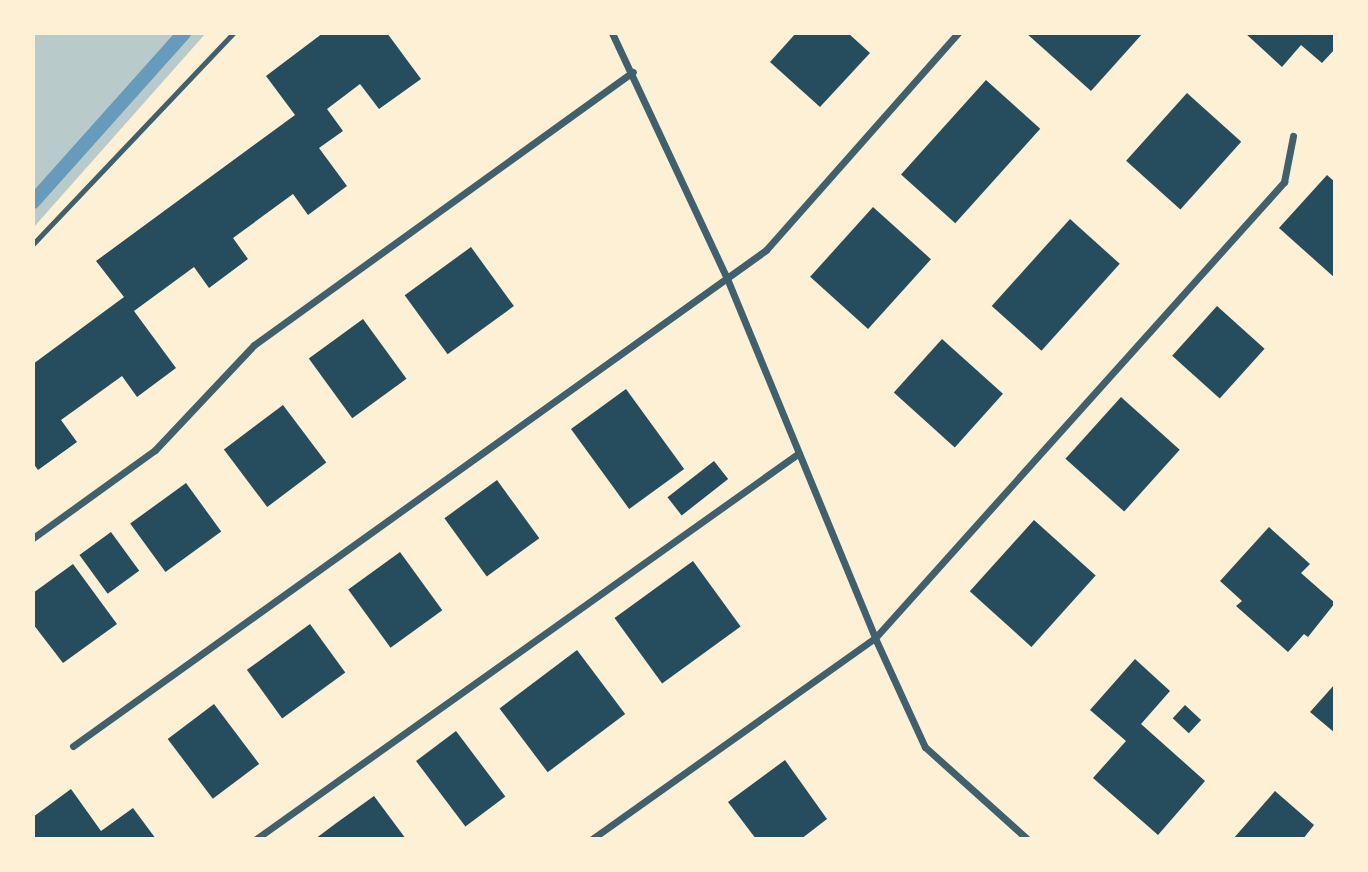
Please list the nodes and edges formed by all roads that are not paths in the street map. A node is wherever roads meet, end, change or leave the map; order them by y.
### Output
1 (233, 33) edge
2 (612, 33) edge
3 (958, 33) edge
4 (633, 72) junction
5 (1293, 136) dead end
6 (33, 244) edge
7 (726, 276) junction
8 (799, 453) junction
9 (33, 538) edge
10 (875, 638) junction
11 (73, 746) dead end
12 (256, 839) edge
13 (592, 839) edge
14 (1027, 839) edge

1 - 6 lane
2 - 4 street
3 - 7 street
4 - 7 street
4 - 9 street
5 - 10 street
7 - 8 street
7 - 11 street
8 - 10 street
8 - 12 street
10 - 13 street
10 - 14 street

